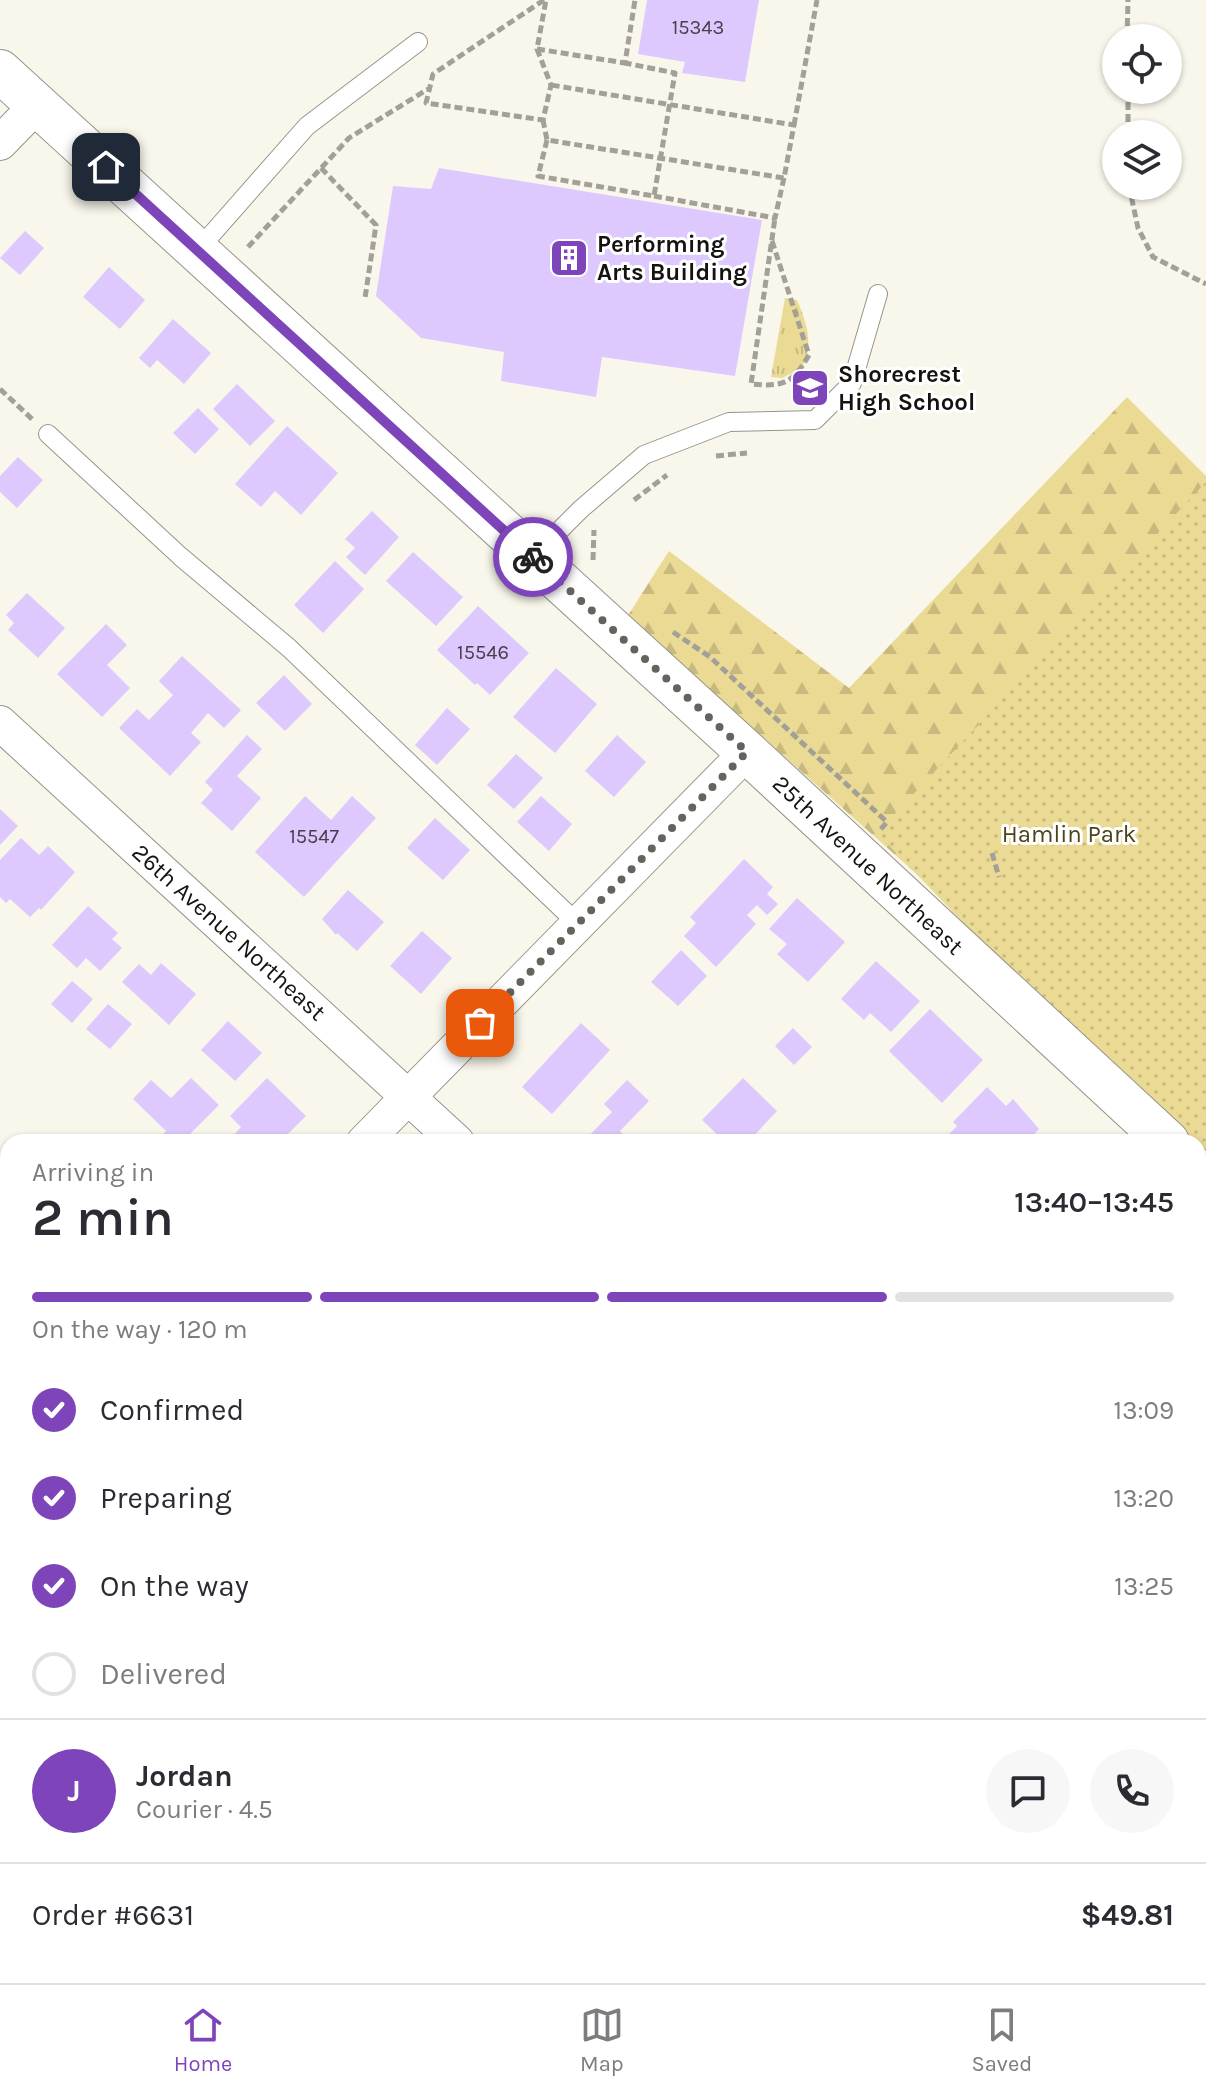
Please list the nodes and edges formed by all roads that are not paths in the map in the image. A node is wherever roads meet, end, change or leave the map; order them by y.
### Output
1 (418, 42) dead end
2 (0, 71) edge
3 (37, 105) junction
4 (0, 143) edge
5 (197, 251) junction
6 (878, 294) dead end
7 (48, 434) road end
8 (533, 557) junction
9 (0, 723) edge
10 (747, 752) junction
11 (578, 924) junction
12 (409, 1096) junction
13 (372, 1134) edge
14 (449, 1134) edge
15 (1159, 1134) edge

1 - 5 lane
2 - 3 street, 25th Avenue Northeast
3 - 4 street
3 - 5 street, 25th Avenue Northeast
5 - 8 street, 25th Avenue Northeast
6 - 8 lane
7 - 11 lane
8 - 10 street, 25th Avenue Northeast
9 - 12 street, 26th Avenue Northeast
10 - 11 street
10 - 15 street, 25th Avenue Northeast
11 - 12 street
12 - 13 street
12 - 14 street, 26th Avenue Northeast

